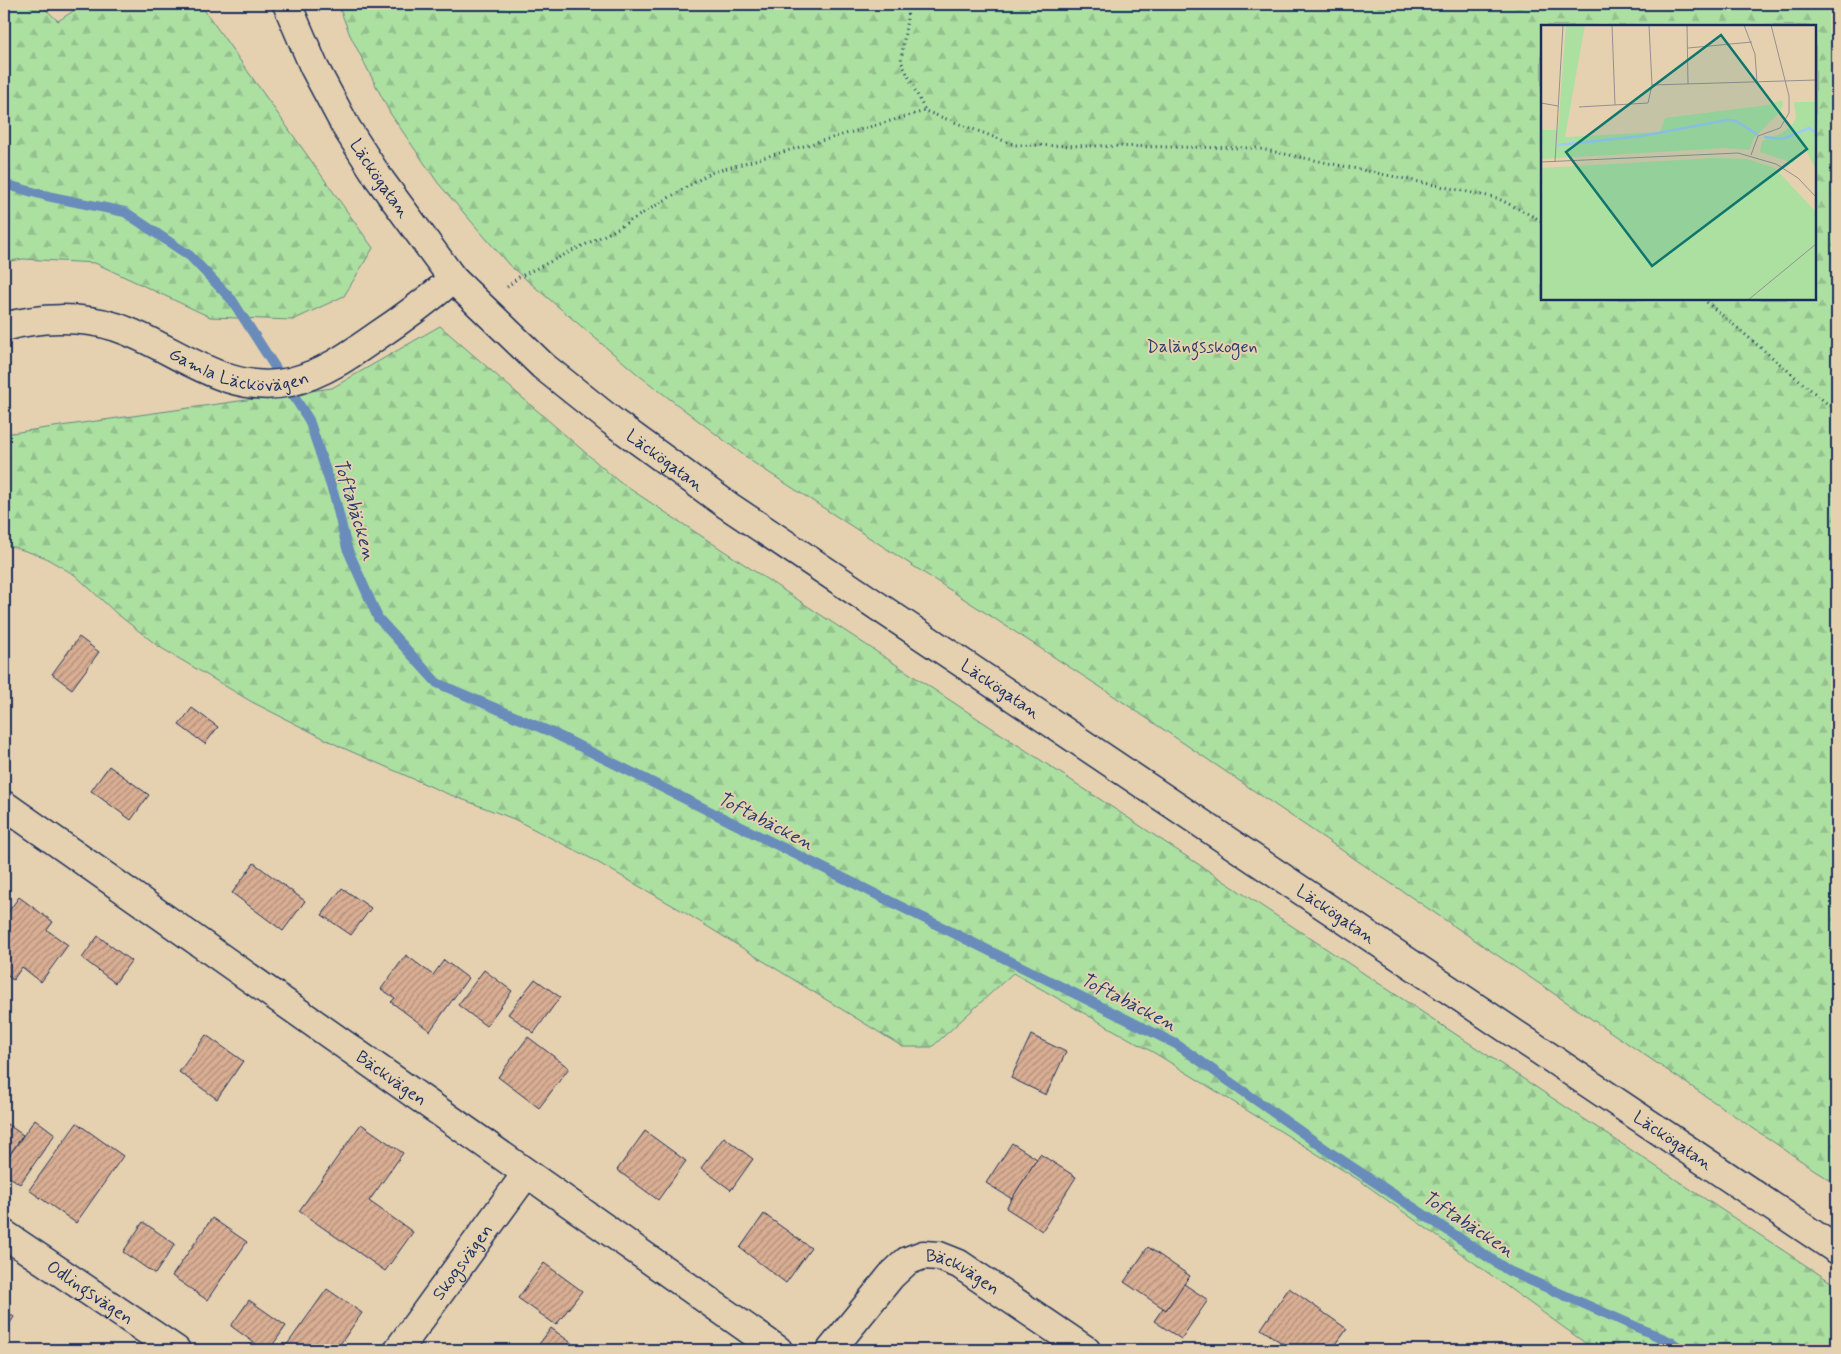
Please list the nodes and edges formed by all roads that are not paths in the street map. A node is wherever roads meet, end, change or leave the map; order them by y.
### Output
1 (287, 4) edge
2 (454, 279) junction
3 (4, 328) edge
4 (4, 805) edge
5 (526, 1174) junction
6 (4, 1234) edge
7 (1837, 1250) edge
8 (176, 1350) edge
9 (398, 1350) edge
10 (778, 1350) edge
11 (831, 1350) edge
12 (1086, 1350) edge

1 - 2 street, Läckögatan
2 - 3 street, Gamla Läckövägen
2 - 7 street, Läckögatan
4 - 5 street, Bäckvägen
5 - 9 street, Skogsvägen
5 - 10 street, Bäckvägen
6 - 8 street, Odlingsvägen
11 - 12 street, Bäckvägen

